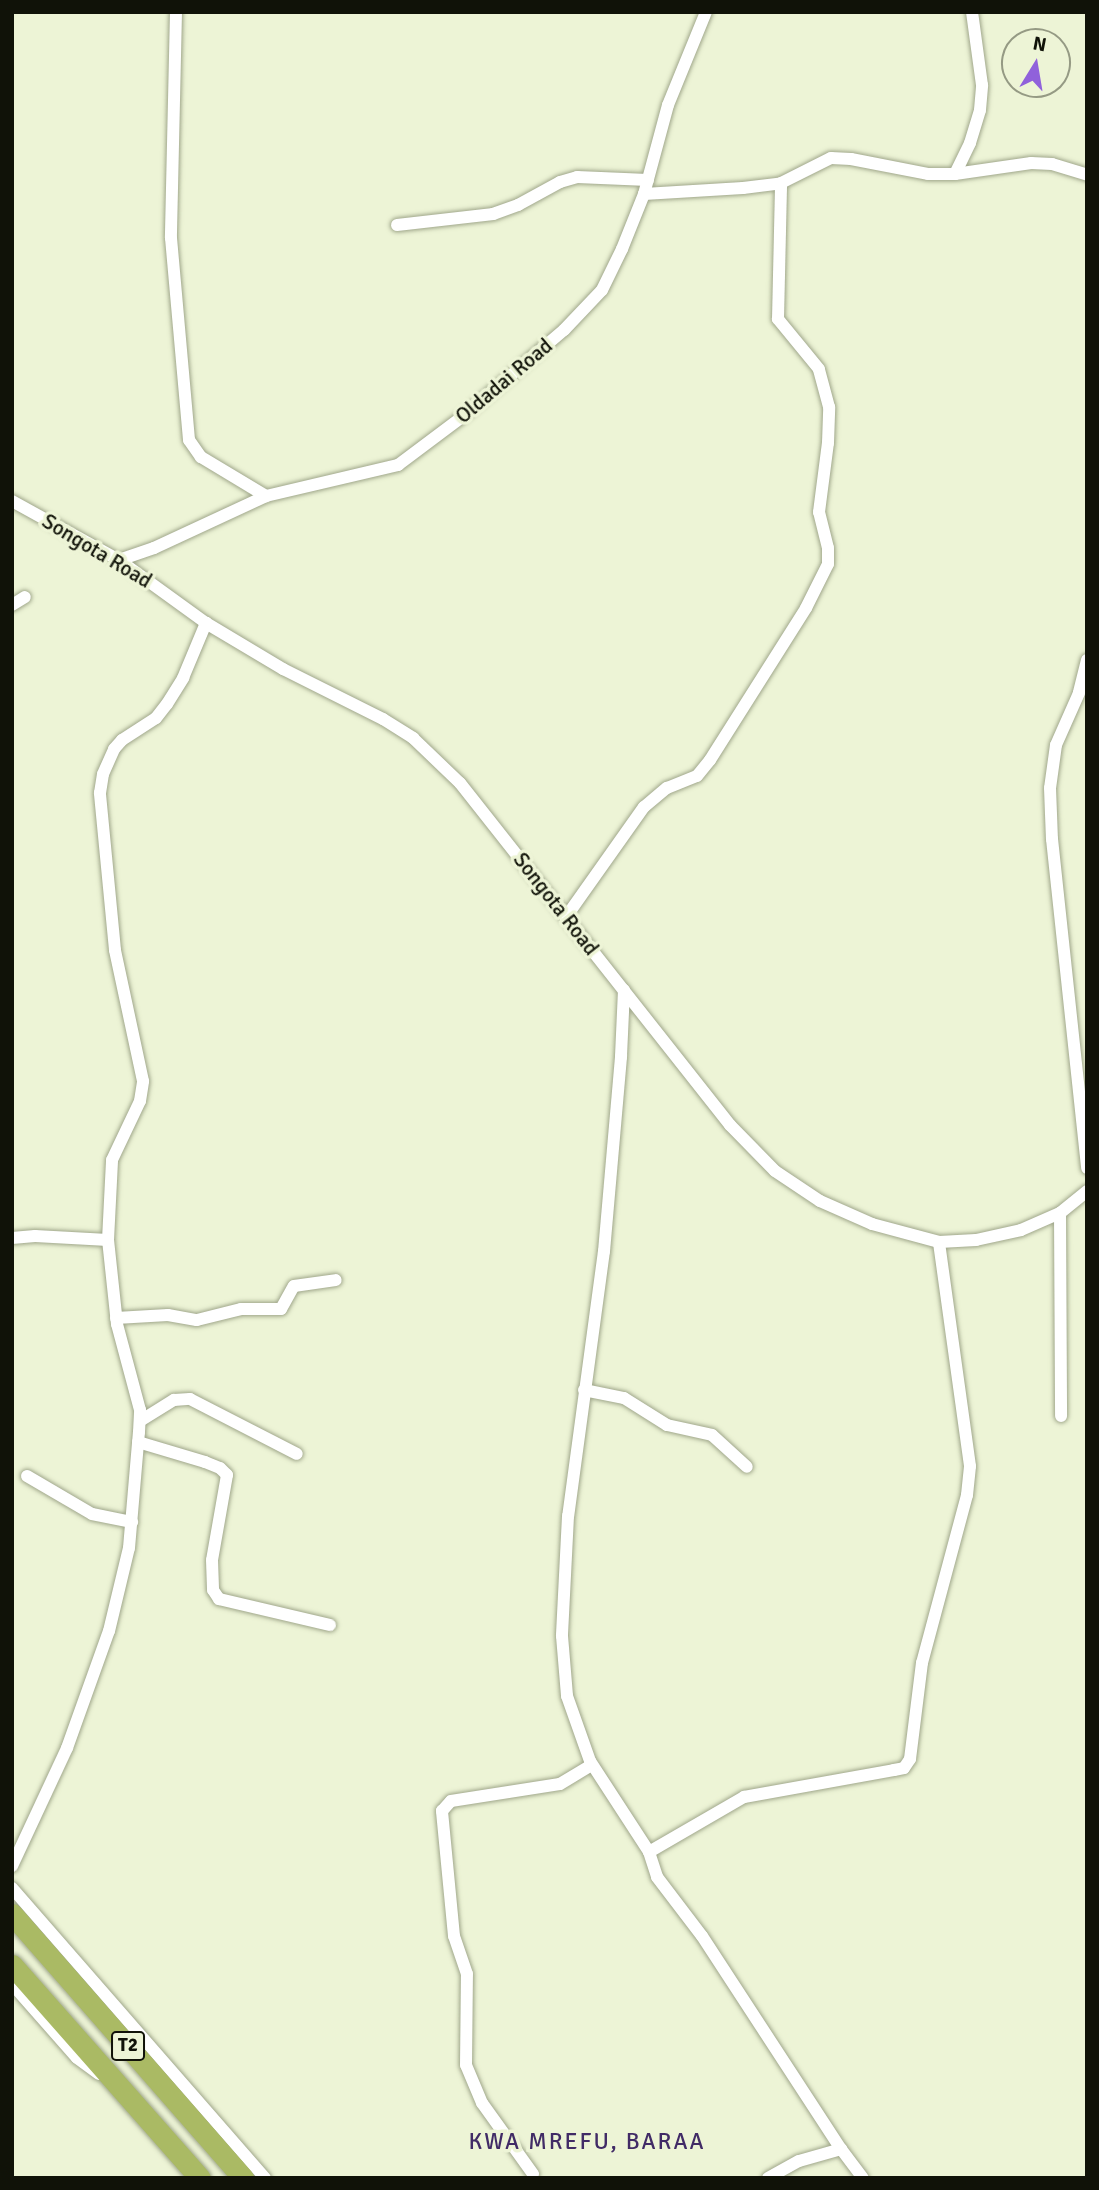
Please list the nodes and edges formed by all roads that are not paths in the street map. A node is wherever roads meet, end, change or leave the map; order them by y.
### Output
1 (176, 12) edge
2 (706, 12) edge
3 (972, 12) edge
4 (955, 174) junction
5 (1087, 175) edge
6 (648, 180) junction
7 (781, 183) junction
8 (644, 194) junction
9 (397, 225) dead end
10 (266, 496) junction
11 (12, 500) edge
12 (119, 560) junction
13 (25, 597) dead end
14 (12, 605) edge
15 (206, 623) junction
16 (1087, 660) edge
17 (566, 917) junction
18 (624, 990) junction
19 (1087, 1168) edge
20 (1087, 1192) edge
21 (1060, 1213) junction
22 (12, 1238) edge
23 (108, 1240) junction
24 (939, 1242) junction
25 (336, 1280) dead end
26 (116, 1318) junction
27 (584, 1390) junction
28 (1061, 1416) dead end
29 (140, 1421) junction
30 (138, 1442) junction
31 (297, 1454) dead end
32 (747, 1467) dead end
33 (27, 1476) dead end
34 (132, 1522) junction
35 (330, 1625) dead end
36 (592, 1765) junction
37 (649, 1852) junction
38 (12, 1866) edge
39 (12, 1888) edge
40 (12, 1914) edge
41 (12, 1965) edge
42 (12, 1984) edge
43 (146, 2066) junction
44 (118, 2087) junction
45 (209, 2138) junction
46 (841, 2149) junction
47 (182, 2158) junction
48 (533, 2174) dead end
49 (200, 2178) edge
50 (243, 2178) edge
51 (265, 2178) edge
52 (768, 2178) edge
53 (863, 2178) edge

1 - 10 street
2 - 6 street, Oldadai Road
3 - 4 street
4 - 5 street
4 - 7 street
6 - 8 street, Oldadai Road
6 - 9 street
7 - 8 street
7 - 17 street
8 - 10 street, Oldadai Road
10 - 12 street, Oldadai Road
11 - 12 street, Songota Road
12 - 15 street, Songota Road
13 - 14 street
15 - 17 street, Songota Road
15 - 23 street
16 - 19 street
17 - 18 street, Songota Road
18 - 24 street, Songota Road
18 - 27 street
20 - 21 street, Songota Road
21 - 24 street, Songota Road
21 - 28 street
22 - 23 street
23 - 26 street
24 - 37 street
25 - 26 street
26 - 29 street
27 - 32 street
27 - 36 street
29 - 30 street
29 - 31 street
30 - 34 street
30 - 35 street
33 - 34 street
34 - 38 street
36 - 37 street
36 - 48 street
37 - 46 street
39 - 51 street
40 - 43 highway, T2
41 - 44 highway, T2
42 - 44 street
43 - 44 highway
43 - 45 highway, T2
44 - 47 highway, T2
45 - 47 highway
45 - 50 highway, T2
46 - 52 street
46 - 53 street
47 - 49 highway, T2

